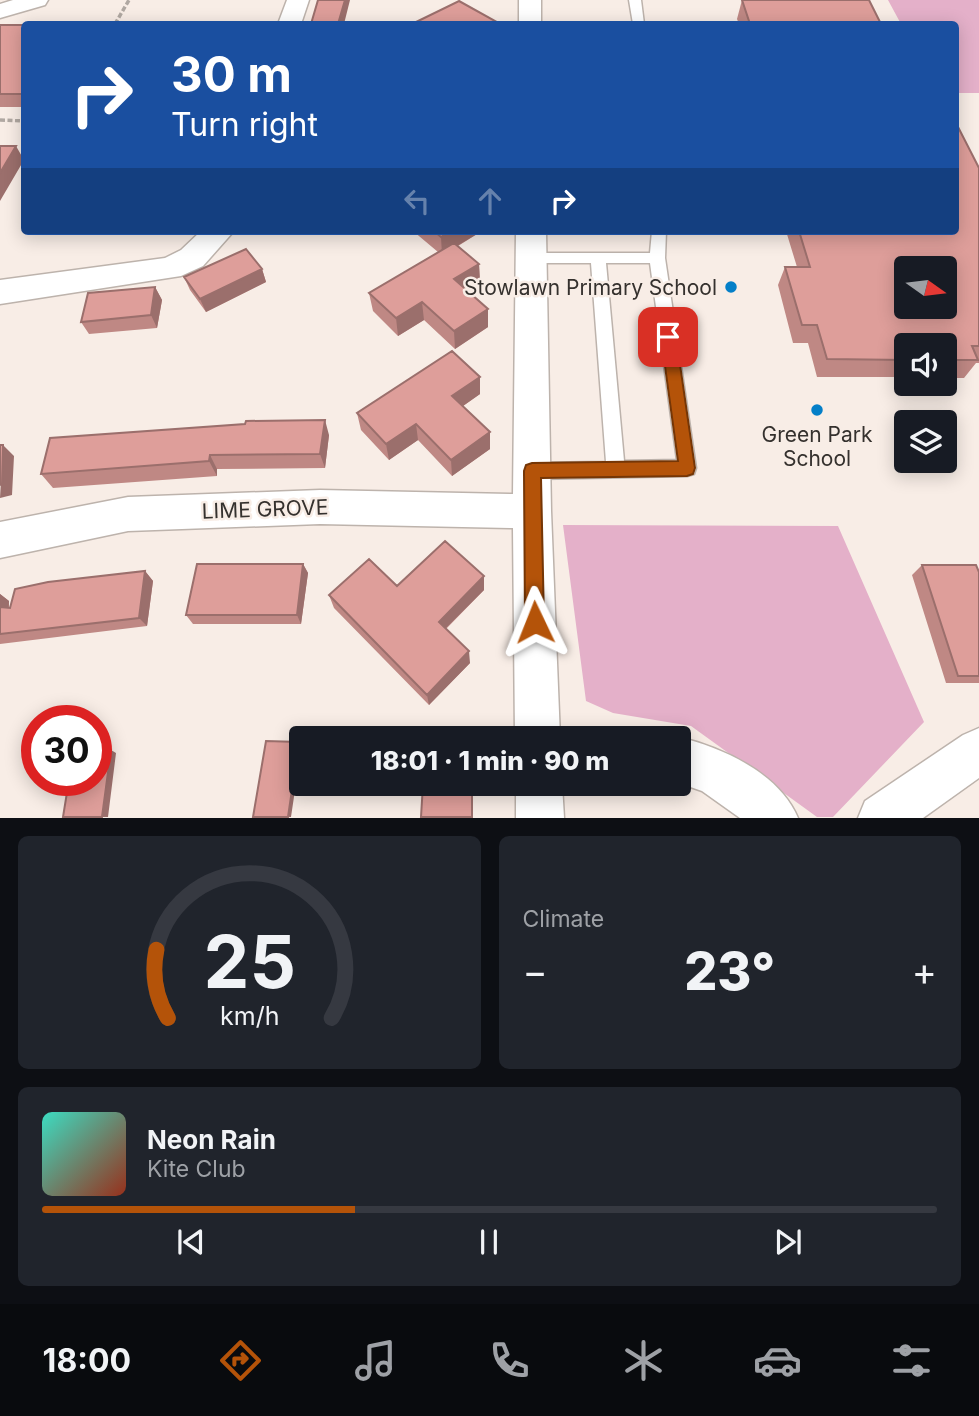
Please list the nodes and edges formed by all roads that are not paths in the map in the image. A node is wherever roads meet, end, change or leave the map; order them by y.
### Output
1 (37, 0) edge
2 (298, 0) edge
3 (530, 0) edge
4 (635, 0) edge
5 (0, 12) edge
6 (291, 21) edge
7 (530, 21) edge
8 (638, 21) edge
9 (215, 235) edge
10 (659, 235) edge
11 (532, 245) edge
12 (598, 258) junction
13 (657, 258) junction
14 (0, 292) edge
15 (617, 469) junction
16 (532, 471) junction
17 (532, 511) junction
18 (0, 540) edge
19 (547, 726) edge
20 (979, 751) edge
21 (691, 765) edge
22 (539, 796) edge
23 (540, 817) edge
24 (774, 817) edge
25 (882, 817) edge

1 - 5 street
2 - 6 street
3 - 7 street
4 - 8 lane
9 - 14 street
10 - 13 lane
11 - 12 lane
11 - 16 street
12 - 13 lane
12 - 15 lane
13 - 15 lane
15 - 16 lane
16 - 17 street
17 - 18 street, LIME GROVE
17 - 19 street
20 - 25 street
21 - 24 street
22 - 23 street

